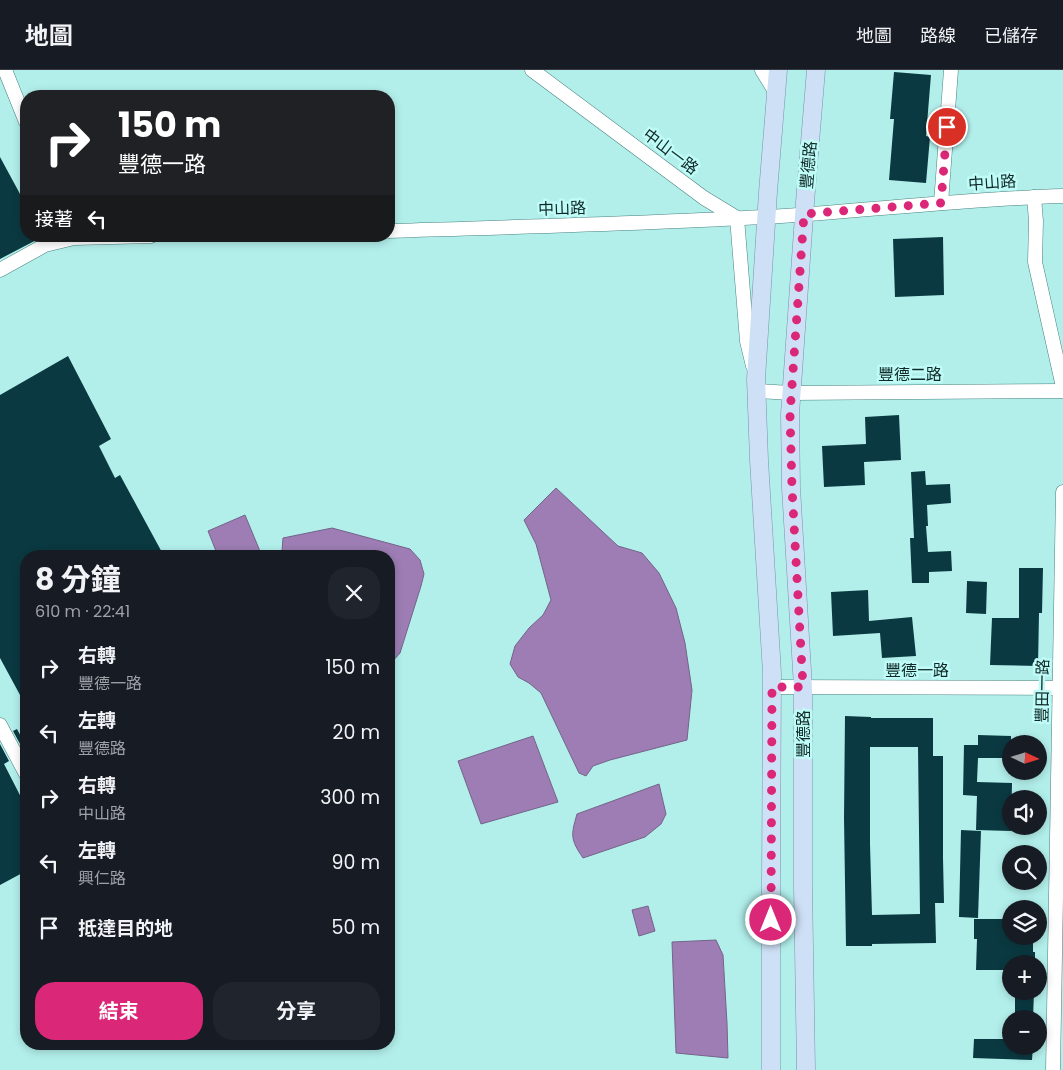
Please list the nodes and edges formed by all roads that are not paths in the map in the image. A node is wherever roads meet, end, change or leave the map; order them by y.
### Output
1 (5, 70) edge
2 (532, 70) edge
3 (762, 70) edge
4 (778, 70) edge
5 (816, 70) edge
6 (951, 70) edge
7 (776, 93) junction
8 (20, 107) edge
9 (1063, 196) edge
10 (1034, 197) junction
11 (941, 203) junction
12 (804, 214) junction
13 (767, 216) junction
14 (736, 218) junction
15 (395, 231) edge
16 (56, 242) edge
17 (0, 270) edge
18 (757, 385) junction
19 (1063, 389) edge
20 (791, 392) junction
21 (1063, 492) edge
22 (772, 687) junction
23 (803, 687) junction
24 (1061, 688) edge
25 (0, 726) edge
26 (20, 763) edge
27 (771, 1070) edge
28 (806, 1070) edge
29 (1053, 1070) edge

1 - 8 street
2 - 14 street, 中山一路
3 - 7 street
4 - 7 main road, 豐德路
5 - 12 main road, 豐德路
6 - 11 street
7 - 13 main road, 豐德路
9 - 10 street, 中山路
10 - 11 street, 中山路
10 - 19 street
11 - 12 street, 中山路
12 - 13 street
12 - 20 main road, 豐德路
13 - 14 street
13 - 18 main road, 豐德路
14 - 15 street, 中山路
14 - 18 street
16 - 17 street
18 - 20 street, 豐德二路
18 - 22 main road, 豐德路
19 - 20 street, 豐德二路
20 - 23 main road, 豐德路
21 - 24 street, 豐田一路
22 - 23 street, 豐德一路
22 - 27 main road, 豐德路
23 - 24 street, 豐德一路
23 - 28 main road, 豐德路
24 - 29 street, 豐田一路
25 - 26 street

